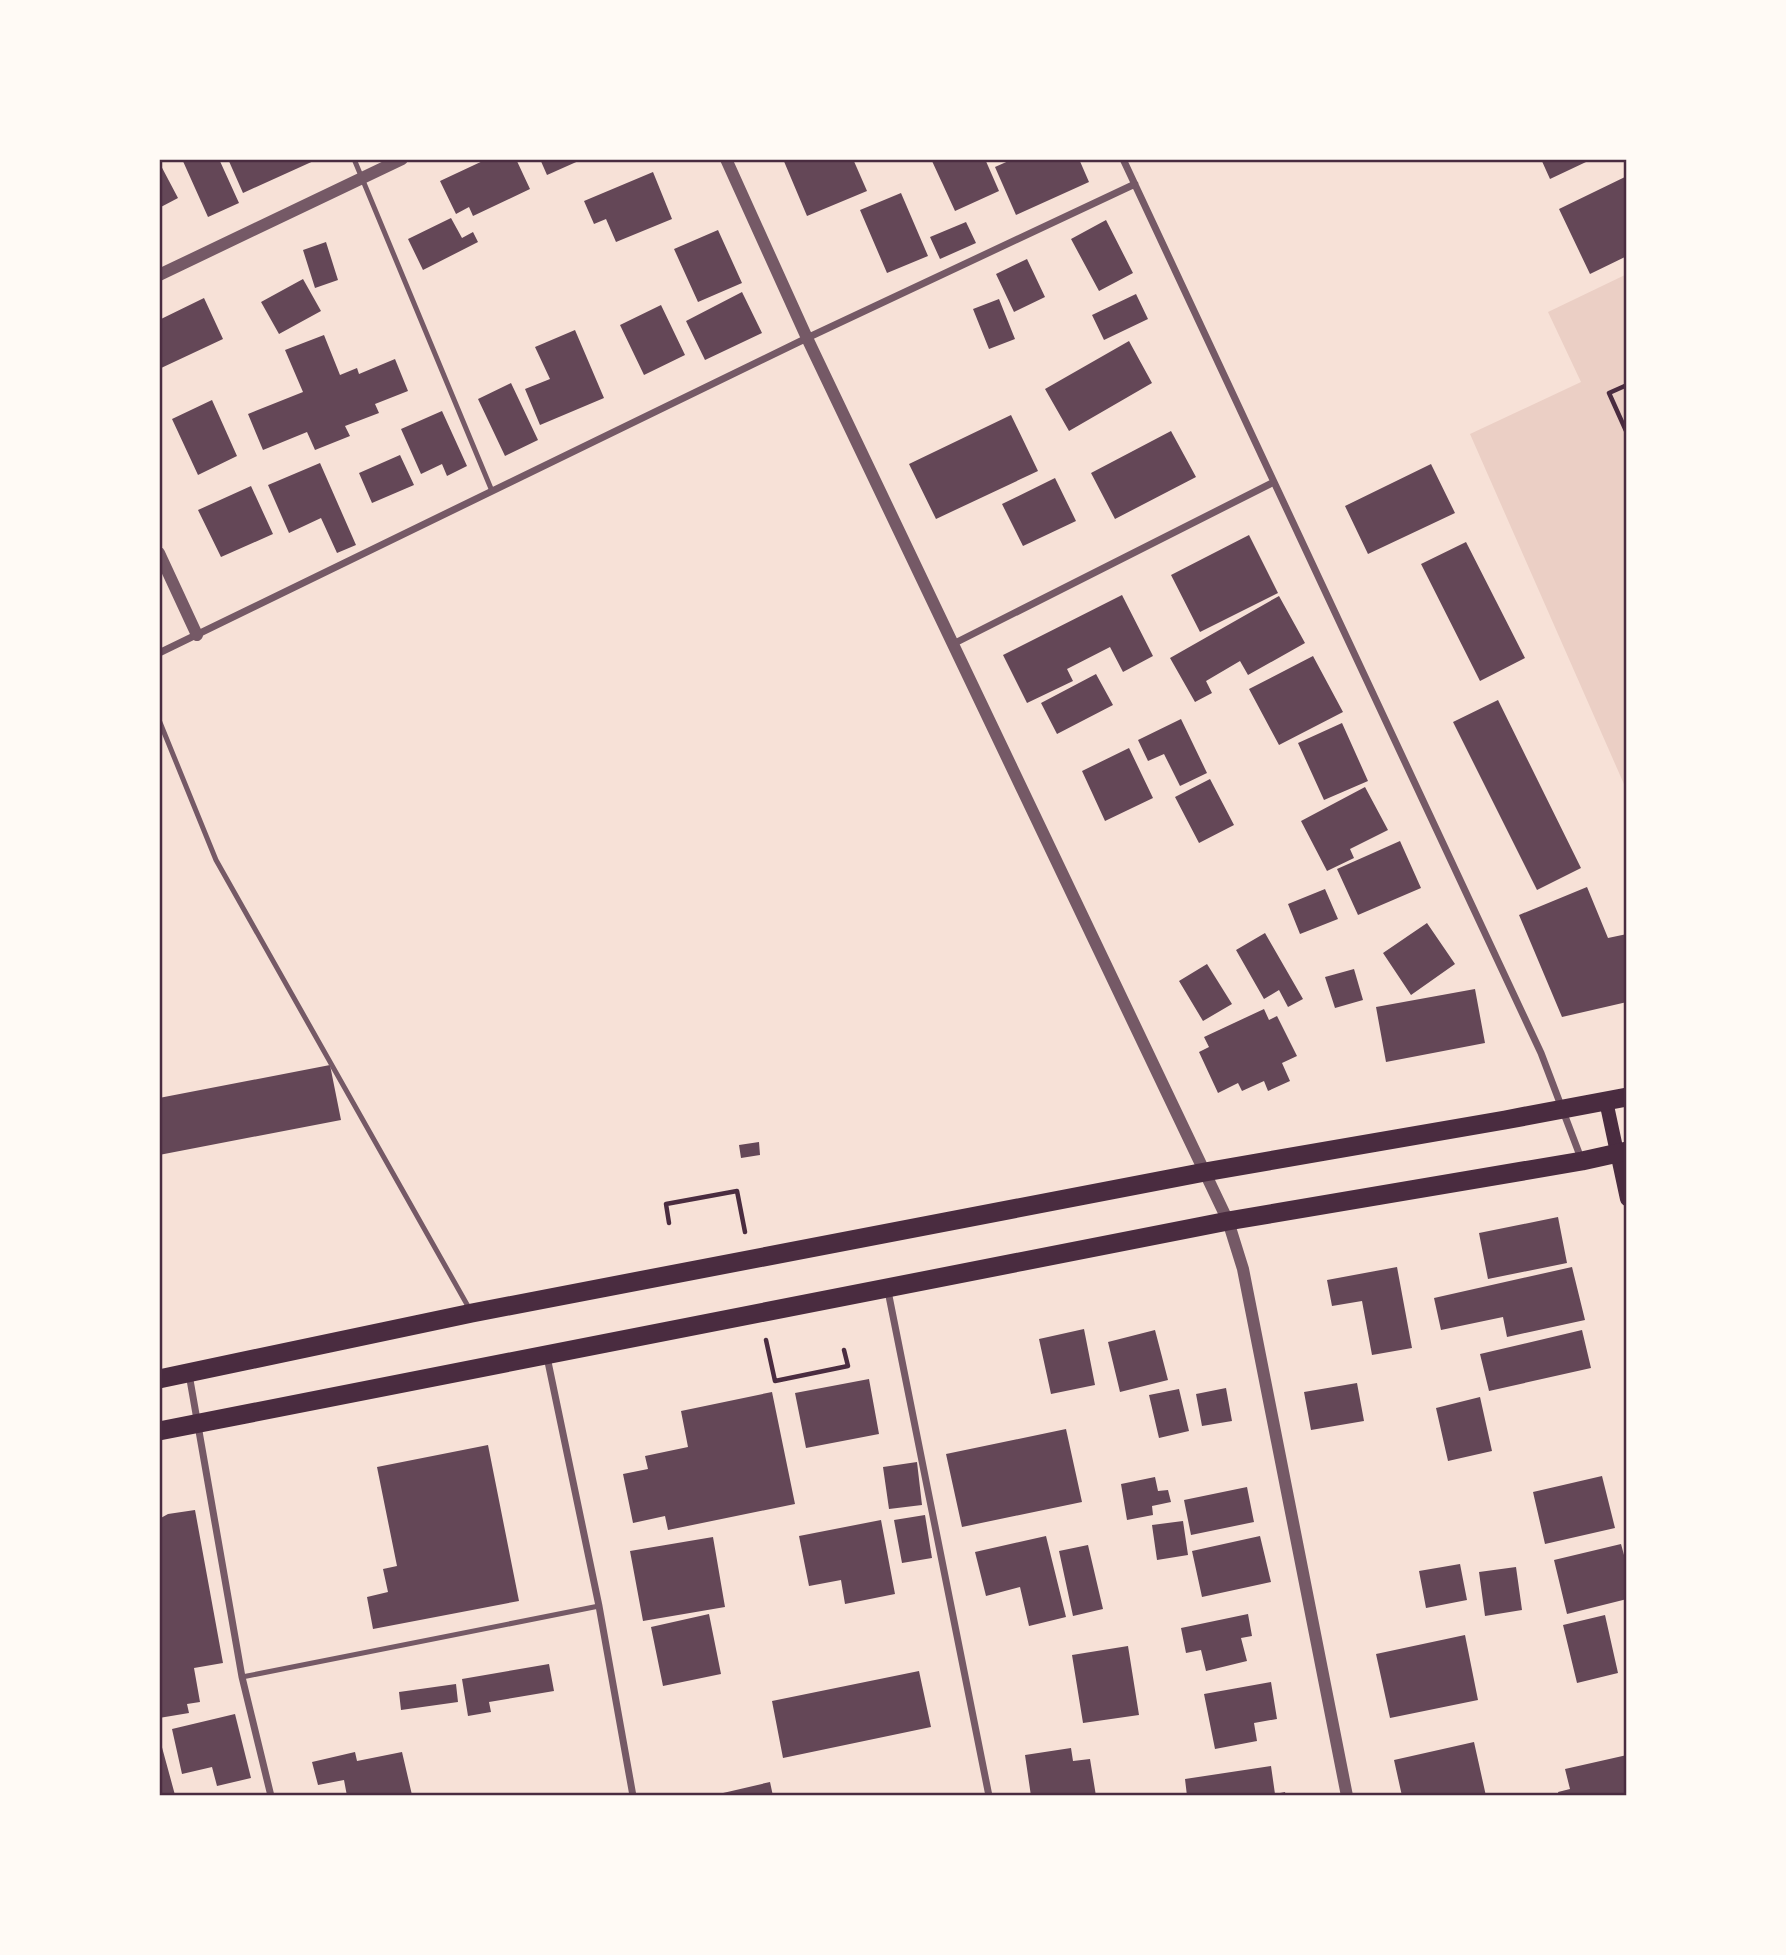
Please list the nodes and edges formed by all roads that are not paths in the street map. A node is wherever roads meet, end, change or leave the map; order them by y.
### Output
1 (354, 159) edge
2 (402, 159) edge
3 (726, 159) edge
4 (1124, 159) edge
5 (361, 179) junction
6 (1135, 184) junction
7 (159, 275) edge
8 (807, 338) junction
9 (1274, 482) junction
10 (492, 491) junction
11 (159, 553) edge
12 (197, 635) junction
13 (953, 644) junction
14 (159, 653) edge
15 (159, 720) edge
16 (1627, 1097) edge
17 (1606, 1101) junction
18 (1562, 1108) junction
19 (1622, 1152) edge
20 (1583, 1161) junction
21 (1205, 1171) junction
22 (1627, 1199) edge
23 (1228, 1221) junction
24 (887, 1287) junction
25 (472, 1313) junction
26 (546, 1353) junction
27 (189, 1374) junction
28 (159, 1379) edge
29 (197, 1424) junction
30 (159, 1431) edge
31 (599, 1606) junction
32 (242, 1677) junction
33 (271, 1796) edge
34 (633, 1796) edge
35 (989, 1796) edge
36 (1347, 1796) edge

1 - 5 lane
2 - 5 street
3 - 8 street
4 - 6 street
5 - 7 street
5 - 10 lane
6 - 8 street
6 - 9 street
8 - 10 street
8 - 13 street
9 - 13 street
9 - 18 street
10 - 12 street
11 - 12 street
12 - 14 street
13 - 21 street
15 - 25 lane
16 - 17 highway
17 - 18 highway
17 - 19 main road
18 - 20 street
18 - 21 highway
19 - 20 highway
19 - 22 main road
20 - 23 highway
21 - 23 street
21 - 25 highway
23 - 24 highway
23 - 36 street
24 - 26 highway
24 - 35 street
25 - 27 highway
26 - 29 highway
26 - 31 street
27 - 28 highway
27 - 29 street
29 - 30 highway
29 - 32 street
31 - 32 lane
31 - 34 street
32 - 33 street

